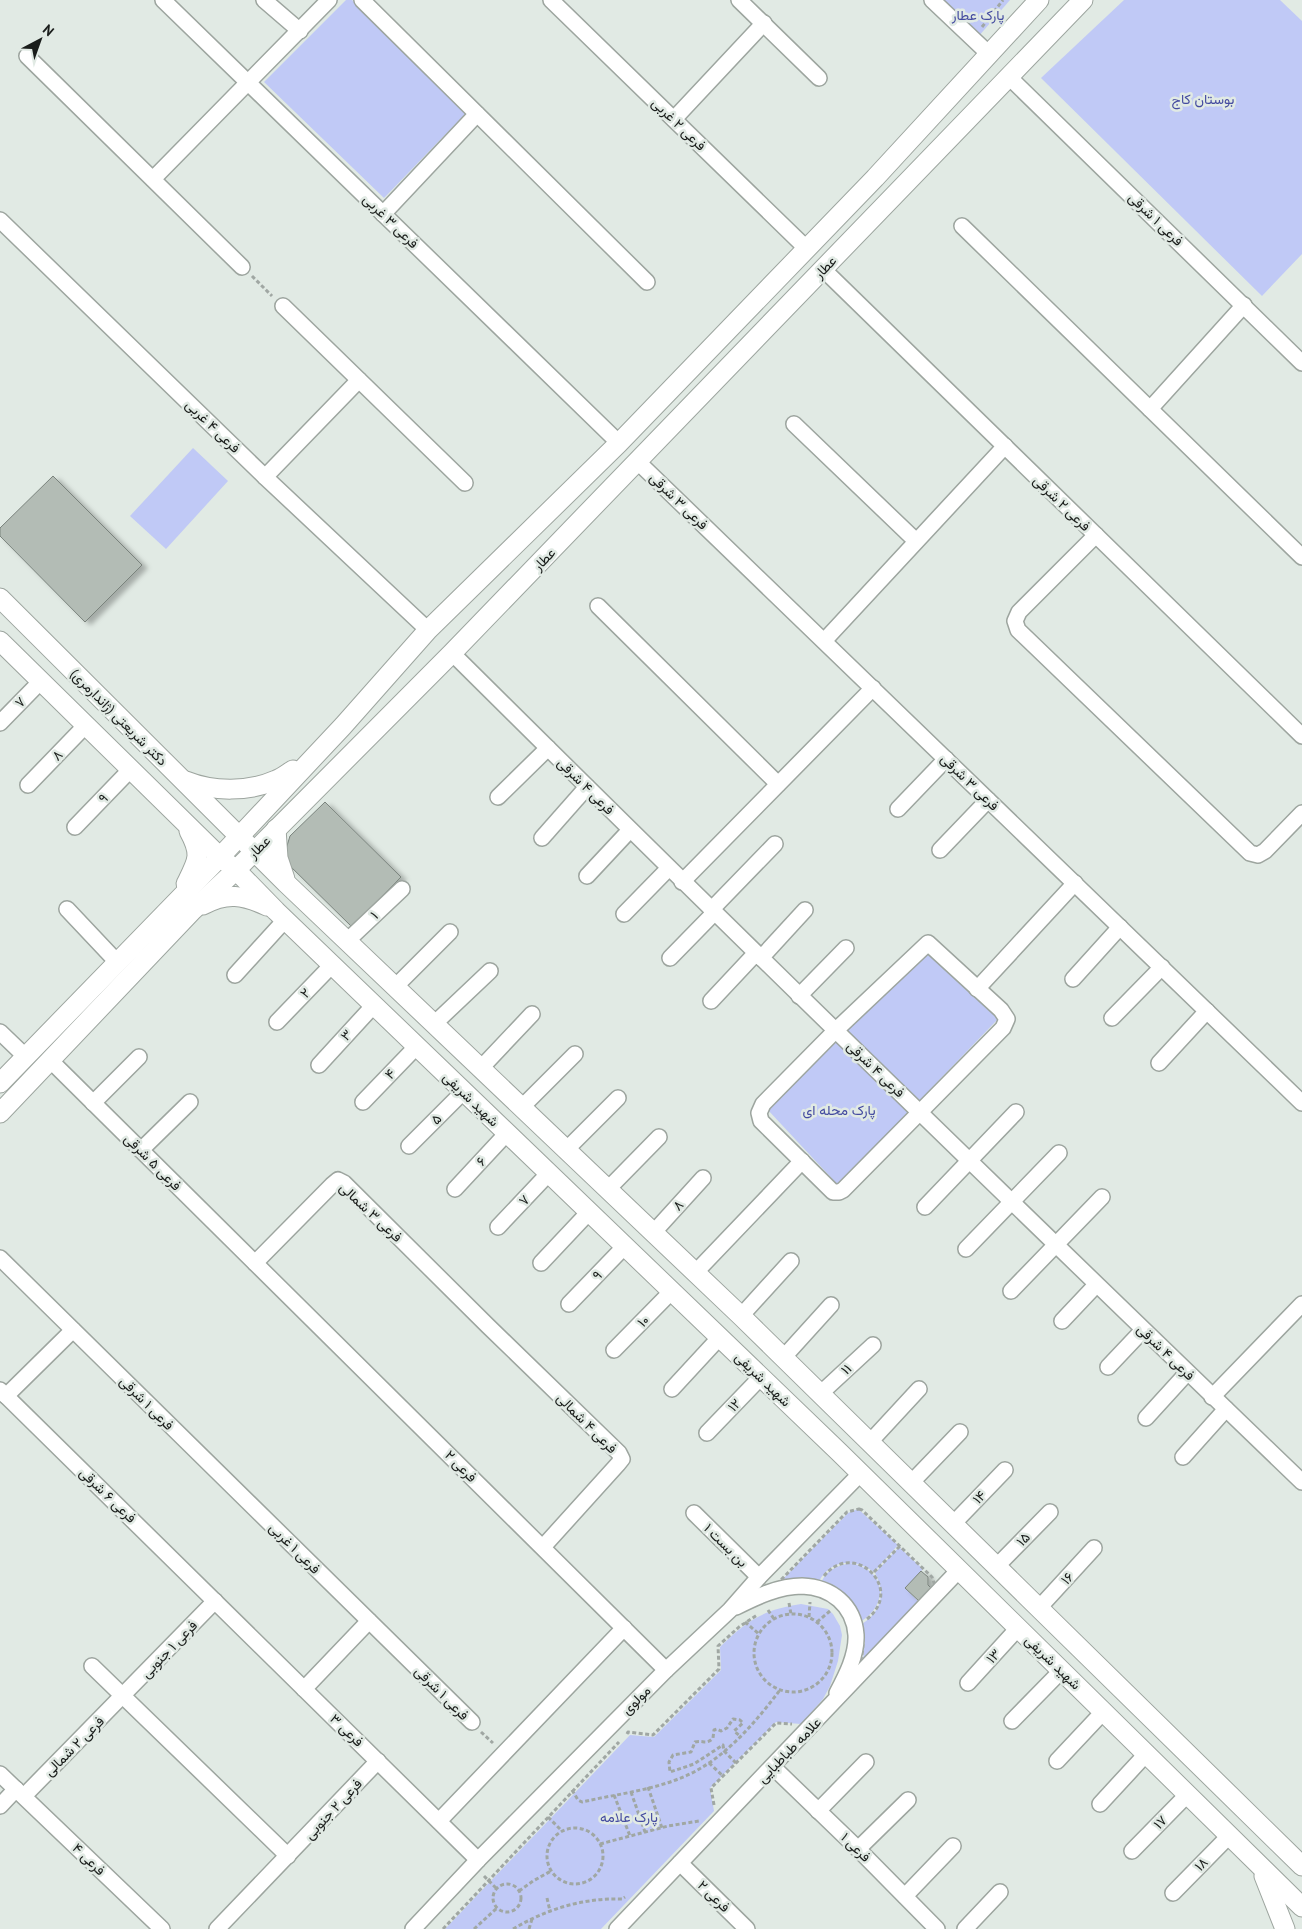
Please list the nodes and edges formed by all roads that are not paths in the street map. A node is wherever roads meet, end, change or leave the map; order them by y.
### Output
1 (163, 0) edge
2 (264, 0) edge
3 (329, 0) edge
4 (362, 0) edge
5 (551, 0) edge
6 (739, 0) edge
7 (932, 0) edge
8 (1039, 0) edge
9 (1083, 0) edge
10 (764, 24) junction
11 (300, 31) junction
12 (989, 54) junction
13 (27, 56) dead end
14 (1009, 77) junction
15 (820, 78) dead end
16 (249, 83) junction
17 (477, 114) junction
18 (674, 119) junction
19 (153, 179) junction
20 (383, 214) junction
21 (0, 220) edge
22 (962, 226) dead end
23 (806, 248) junction
24 (242, 267) road end
25 (823, 269) junction
26 (647, 282) dead end
27 (1244, 305) junction
28 (283, 306) road end
29 (1302, 363) edge
30 (359, 380) junction
31 (1150, 409) junction
32 (794, 424) dead end
33 (619, 443) junction
34 (1005, 446) junction
35 (638, 462) junction
36 (265, 477) junction
37 (465, 483) dead end
38 (1096, 535) junction
39 (522, 537) junction
40 (916, 541) junction
41 (1302, 557) edge
42 (544, 560) junction
43 (0, 598) edge
44 (598, 606) dead end
45 (428, 630) junction
46 (0, 641) edge
47 (824, 641) junction
48 (452, 653) junction
49 (41, 681) junction
50 (873, 688) junction
51 (0, 722) edge
52 (86, 726) junction
53 (342, 726) junction
54 (1302, 736) edge
55 (139, 737) junction
56 (548, 748) junction
57 (946, 759) junction
58 (125, 764) junction
59 (181, 779) junction
60 (778, 784) junction
61 (28, 785) dead end
62 (587, 787) junction
63 (498, 797) dead end
64 (988, 800) junction
65 (898, 809) dead end
66 (1302, 813) edge
67 (186, 823) junction
68 (76, 827) dead end
69 (276, 830) junction
70 (630, 830) junction
71 (239, 834) junction
72 (542, 838) dead end
73 (775, 844) dead end
74 (254, 850) junction
75 (940, 850) dead end
76 (220, 856) junction
77 (669, 868) junction
78 (236, 870) junction
79 (588, 876) dead end
80 (682, 882) junction
81 (286, 883) junction
82 (1075, 883) junction
83 (402, 889) dead end
84 (185, 905) junction
85 (67, 909) dead end
86 (805, 910) dead end
87 (712, 911) junction
88 (624, 914) dead end
89 (280, 915) junction
90 (1120, 927) junction
91 (450, 932) dead end
92 (347, 941) junction
93 (846, 948) dead end
94 (758, 956) junction
95 (670, 958) dead end
96 (117, 962) junction
97 (332, 965) junction
98 (1162, 967) junction
99 (490, 971) dead end
100 (235, 975) dead end
101 (1073, 979) dead end
102 (395, 987) junction
103 (977, 989) junction
104 (800, 996) junction
105 (711, 1002) dead end
106 (374, 1005) junction
107 (1207, 1011) junction
108 (532, 1014) dead end
109 (1112, 1018) dead end
110 (277, 1022) dead end
111 (434, 1024) junction
112 (836, 1030) junction
113 (0, 1032) edge
114 (416, 1046) junction
115 (575, 1054) dead end
116 (26, 1057) junction
117 (139, 1057) dead end
118 (50, 1060) junction
119 (1159, 1063) dead end
120 (319, 1066) dead end
121 (481, 1068) junction
122 (0, 1083) edge
123 (464, 1091) junction
124 (618, 1098) dead end
125 (190, 1102) dead end
126 (363, 1102) dead end
127 (93, 1103) junction
128 (1302, 1103) edge
129 (522, 1108) junction
130 (920, 1112) junction
131 (1016, 1112) dead end
132 (0, 1113) edge
133 (507, 1133) junction
134 (659, 1138) dead end
135 (409, 1146) dead end
136 (141, 1150) junction
137 (566, 1150) junction
138 (1060, 1153) dead end
139 (969, 1160) junction
140 (802, 1161) junction
141 (549, 1173) junction
142 (703, 1178) dead end
143 (455, 1189) dead end
144 (608, 1189) junction
145 (1102, 1197) dead end
146 (1012, 1202) junction
147 (925, 1207) dead end
148 (589, 1212) junction
149 (498, 1227) dead end
150 (653, 1232) junction
151 (1055, 1245) junction
152 (625, 1246) junction
153 (966, 1249) dead end
154 (0, 1258) edge
155 (791, 1261) dead end
156 (541, 1262) dead end
157 (255, 1263) junction
158 (695, 1273) junction
159 (1096, 1285) junction
160 (672, 1291) junction
161 (1011, 1291) dead end
162 (724, 1300) junction
163 (569, 1304) dead end
164 (1302, 1304) edge
165 (831, 1305) dead end
166 (741, 1316) junction
167 (702, 1320) junction
168 (1062, 1321) dead end
169 (488, 1326) joint
170 (73, 1330) junction
171 (1143, 1330) junction
172 (720, 1338) junction
173 (873, 1345) dead end
174 (614, 1350) dead end
175 (783, 1358) junction
176 (1108, 1367) dead end
177 (1187, 1373) junction
178 (761, 1377) junction
179 (672, 1389) dead end
180 (919, 1389) dead end
181 (3, 1393) edge
182 (820, 1394) junction
183 (1212, 1397) junction
184 (1226, 1409) junction
185 (1146, 1418) dead end
186 (960, 1432) dead end
187 (707, 1433) dead end
188 (870, 1442) junction
189 (1183, 1457) dead end
190 (1005, 1470) dead end
191 (861, 1473) junction
192 (221, 1476) joint
193 (1302, 1482) edge
194 (911, 1483) junction
195 (1050, 1512) dead end
196 (694, 1513) dead end
197 (953, 1524) junction
198 (542, 1547) junction
199 (1094, 1548) dead end
200 (996, 1566) junction
201 (959, 1570) junction
202 (758, 1578) junction
203 (215, 1601) junction
204 (1039, 1608) junction
205 (729, 1610) junction
206 (369, 1621) junction
207 (624, 1628) junction
208 (1018, 1628) junction
209 (92, 1666) dead end
210 (666, 1670) junction
211 (1062, 1670) junction
212 (968, 1683) dead end
213 (304, 1689) junction
214 (123, 1696) junction
215 (828, 1710) junction
216 (1104, 1711) junction
217 (1012, 1721) dead end
218 (472, 1722) road end
219 (1147, 1753) junction
220 (378, 1761) junction
221 (1058, 1761) dead end
222 (866, 1762) dead end
223 (773, 1768) junction
224 (0, 1774) edge
225 (1214, 1780) junction
226 (20, 1793) junction
227 (1190, 1796) junction
228 (908, 1800) dead end
229 (1100, 1804) dead end
230 (0, 1806) edge
231 (818, 1811) junction
232 (438, 1821) junction
233 (1229, 1836) junction
234 (1273, 1837) junction
235 (954, 1846) dead end
236 (1302, 1848) edge
237 (858, 1849) junction
238 (1132, 1850) dead end
239 (288, 1856) junction
240 (478, 1860) junction
241 (680, 1863) junction
242 (1259, 1866) junction
243 (1302, 1866) edge
244 (1000, 1892) dead end
245 (1173, 1893) dead end
246 (905, 1896) junction
247 (1302, 1907) edge
248 (162, 1929) edge
249 (218, 1929) edge
250 (413, 1929) edge
251 (617, 1929) edge
252 (747, 1929) edge
253 (937, 1929) edge
254 (965, 1929) edge
255 (1285, 1929) edge

1 - 16 street, فرعی ۳ غربی
2 - 11 street
3 - 11 street
4 - 17 street
5 - 18 street, فرعی ۲ غربی
6 - 10 street
7 - 12 street
8 - 12 main road, عطار
9 - 14 main road, عطار
10 - 15 street
10 - 18 street
11 - 16 street
12 - 23 main road, عطار
13 - 19 street
14 - 25 main road, عطار
14 - 27 street, فرعی ۱ شرقی
16 - 19 street
16 - 20 street, فرعی ۳ غربی
17 - 20 street
17 - 26 street
18 - 23 street, فرعی ۲ غربی
19 - 24 street
20 - 33 street, فرعی ۳ غربی
21 - 36 street, فرعی ۴ غربی
22 - 31 street
23 - 33 main road, عطار
25 - 34 street, فرعی ۲ شرقی
25 - 35 main road, عطار
27 - 29 street, فرعی ۱ شرقی
27 - 31 street
28 - 30 street
30 - 36 street
30 - 37 street
31 - 41 street
32 - 40 street
33 - 39 main road, عطار
34 - 38 street, فرعی ۲ شرقی
34 - 40 street
35 - 42 main road, عطار
35 - 47 street, فرعی ۳ شرقی
36 - 45 street, فرعی ۴ غربی
38 - 54 street, فرعی ۲ شرقی
38 - 66 street
39 - 42 main road
39 - 45 main road, عطار
40 - 47 street
42 - 48 main road, عطار
43 - 55 main road, دکتر شریعتی (ژاندارمری)
44 - 60 street
45 - 53 main road, عطار
46 - 49 main road, دکتر شریعتی (ژاندارمری)
47 - 50 street, فرعی ۳ شرقی
48 - 56 street, فرعی ۴ شرقی
48 - 69 main road, عطار
49 - 51 street, ۷
49 - 52 main road, دکتر شریعتی (ژاندارمری)
50 - 57 street, فرعی ۳ شرقی
50 - 60 street
52 - 58 main road, دکتر شریعتی (ژاندارمری)
52 - 61 street, ۸
53 - 59 main road
53 - 71 main road, عطار
55 - 58 main road
55 - 59 main road, دکتر شریعتی (ژاندارمری)
56 - 62 street, فرعی ۴ شرقی
56 - 63 street
57 - 64 street, فرعی ۳ شرقی
57 - 65 street
58 - 67 main road, دکتر شریعتی (ژاندارمری)
58 - 68 street, ۹
59 - 71 main road, دکتر شریعتی (ژاندارمری)
60 - 80 street
62 - 70 street, فرعی ۴ شرقی
62 - 72 street
64 - 75 street
64 - 82 street, فرعی ۳ شرقی
67 - 76 main road, دکتر شریعتی (ژاندارمری)
67 - 84 main road
69 - 74 main road, عطار
69 - 81 main road
70 - 77 street, فرعی ۴ شرقی
70 - 79 street
71 - 74 main road, دکتر شریعتی (ژاندارمری)
71 - 76 main road, عطار
73 - 87 street
74 - 78 main road, عطار
74 - 81 main road, شهید شریفی
76 - 78 main road, شهید شریفی
76 - 84 main road, عطار
77 - 80 street, فرعی ۴ شرقی
77 - 88 street
78 - 84 main road, عطار
78 - 89 main road, شهید شریفی
80 - 87 street, فرعی ۴ شرقی
81 - 92 main road, شهید شریفی
82 - 90 street, فرعی ۳ شرقی
82 - 103 street
83 - 92 street, ۱
84 - 89 main road
84 - 96 main road, عطار
84 - 118 main road, عطار
85 - 96 street
86 - 94 street
87 - 94 street, فرعی ۴ شرقی
87 - 95 street
89 - 97 main road, شهید شریفی
89 - 100 street
90 - 98 street, فرعی ۳ شرقی
90 - 101 street
91 - 102 street
92 - 102 main road, شهید شریفی
93 - 104 street
94 - 104 street, فرعی ۴ شرقی
94 - 105 street
96 - 116 main road, عطار
97 - 106 main road, شهید شریفی
97 - 110 street, ۲
98 - 107 street, فرعی ۳ شرقی
98 - 109 street
99 - 111 street
102 - 111 main road, شهید شریفی
103 - 112 street
103 - 130 street
104 - 112 street, فرعی ۴ شرقی
106 - 114 main road, شهید شریفی
106 - 120 street, ۳
107 - 119 street
107 - 128 street, فرعی ۳ شرقی
108 - 121 street
111 - 121 main road, شهید شریفی
112 - 130 street, فرعی ۴ شرقی
112 - 140 street
113 - 116 street
114 - 123 main road, شهید شریفی
114 - 126 street, ۴
115 - 129 street
116 - 122 main road, عطار
117 - 127 street
118 - 127 street, فرعی ۵ شرقی
118 - 132 main road, عطار
121 - 129 main road, شهید شریفی
123 - 133 main road, شهید شریفی
123 - 135 street, ۵
124 - 137 street
125 - 136 street
127 - 136 street, فرعی ۵ شرقی
129 - 137 main road, شهید شریفی
130 - 139 street, فرعی ۴ شرقی
130 - 140 street
131 - 139 street
133 - 141 main road, شهید شریفی
133 - 143 street, ۶
134 - 144 street
136 - 157 street, فرعی ۵ شرقی
137 - 144 main road, شهید شریفی
138 - 146 street
139 - 146 street, فرعی ۴ شرقی
139 - 147 street
140 - 158 street
141 - 148 main road, شهید شریفی
141 - 149 street, ۷
142 - 150 street, ۸
144 - 150 main road, شهید شریفی
145 - 151 street
146 - 151 street, فرعی ۴ شرقی
146 - 153 street
148 - 152 main road, شهید شریفی
148 - 156 street
150 - 158 main road, شهید شریفی
151 - 159 street, فرعی ۴ شرقی
151 - 161 street
152 - 160 main road, شهید شریفی
152 - 163 street, ۹
154 - 170 street
155 - 166 street
157 - 169 street, فرعی ۳ شمالی
157 - 198 street, فرعی ۲
158 - 162 main road, شهید شریفی
159 - 168 street
159 - 171 street, فرعی ۴ شرقی
160 - 167 main road, شهید شریفی
160 - 174 street, ۱۰
162 - 166 main road, شهید شریفی
162 - 167 main road
164 - 183 street
165 - 175 street
166 - 175 main road, شهید شریفی
167 - 172 main road, شهید شریفی
169 - 198 street, فرعی ۴ شمالی
170 - 181 street
170 - 192 street, فرعی ۱ شرقی
171 - 176 street
171 - 177 street, فرعی ۴ شرقی
172 - 178 main road, شهید شریفی
172 - 179 street
173 - 182 street, ۱۱
175 - 182 main road, شهید شریفی
177 - 183 street, فرعی ۴ شرقی
177 - 185 street
178 - 187 street, ۱۲
178 - 191 main road, شهید شریفی
180 - 188 street
181 - 203 street, فرعی ۶ شرقی
182 - 188 main road, شهید شریفی
183 - 184 street, فرعی ۴ شرقی
184 - 189 street
184 - 193 street, فرعی ۴ شرقی
186 - 194 street
188 - 194 main road, شهید شریفی
190 - 197 street, ۱۴
191 - 201 main road, شهید شریفی
191 - 202 street, مولوی
192 - 206 street, فرعی ۱ غربی
194 - 197 main road, شهید شریفی
195 - 200 street, ۱۵
196 - 202 street, بن بست ۱
197 - 200 main road, شهید شریفی
198 - 207 street, فرعی ۲
199 - 204 street, ۱۶
200 - 204 main road, شهید شریفی
201 - 208 main road, شهید شریفی
201 - 215 street, علامه طباطبایی
202 - 205 street, مولوی
203 - 213 street, فرعی ۳
203 - 214 street, فرعی ۱ جنوبی
204 - 225 main road, شهید شریفی
205 - 210 street, مولوی
205 - 215 street
206 - 213 street
206 - 218 street, فرعی ۱ شرقی
207 - 210 street, فرعی ۲
207 - 232 street
208 - 211 main road, شهید شریفی
208 - 212 street, ۱۳
209 - 214 street
210 - 240 street, مولوی
211 - 216 main road, شهید شریفی
211 - 217 street
213 - 220 street, فرعی ۳
214 - 226 street, فرعی ۲ شمالی
214 - 239 street
215 - 223 street, علامه طباطبایی
216 - 219 main road, شهید شریفی
216 - 221 street
219 - 227 main road, شهید شریفی
219 - 229 street
220 - 232 street, فرعی ۳
220 - 239 street, فرعی ۲ جنوبی
222 - 231 street
223 - 231 street, فرعی ۱
223 - 241 street, علامه طباطبایی
224 - 226 street, فرعی ۴
225 - 227 main road
225 - 234 main road, شهید شریفی
226 - 230 street
226 - 248 street, فرعی ۴
227 - 233 main road, شهید شریفی
227 - 238 street, ۱۷
228 - 237 street
231 - 237 street, فرعی ۱
232 - 240 street, فرعی ۳
233 - 242 main road, شهید شریفی
233 - 245 street, ۱۸
234 - 236 main road
234 - 243 main road, شهید شریفی
235 - 246 street
237 - 246 street, فرعی ۱
239 - 249 street
240 - 250 street, مولوی
241 - 251 street, علامه طباطبایی
241 - 252 street, فرعی ۲
242 - 247 main road, شهید شریفی
242 - 255 main road
244 - 254 street
246 - 253 street, فرعی ۱

